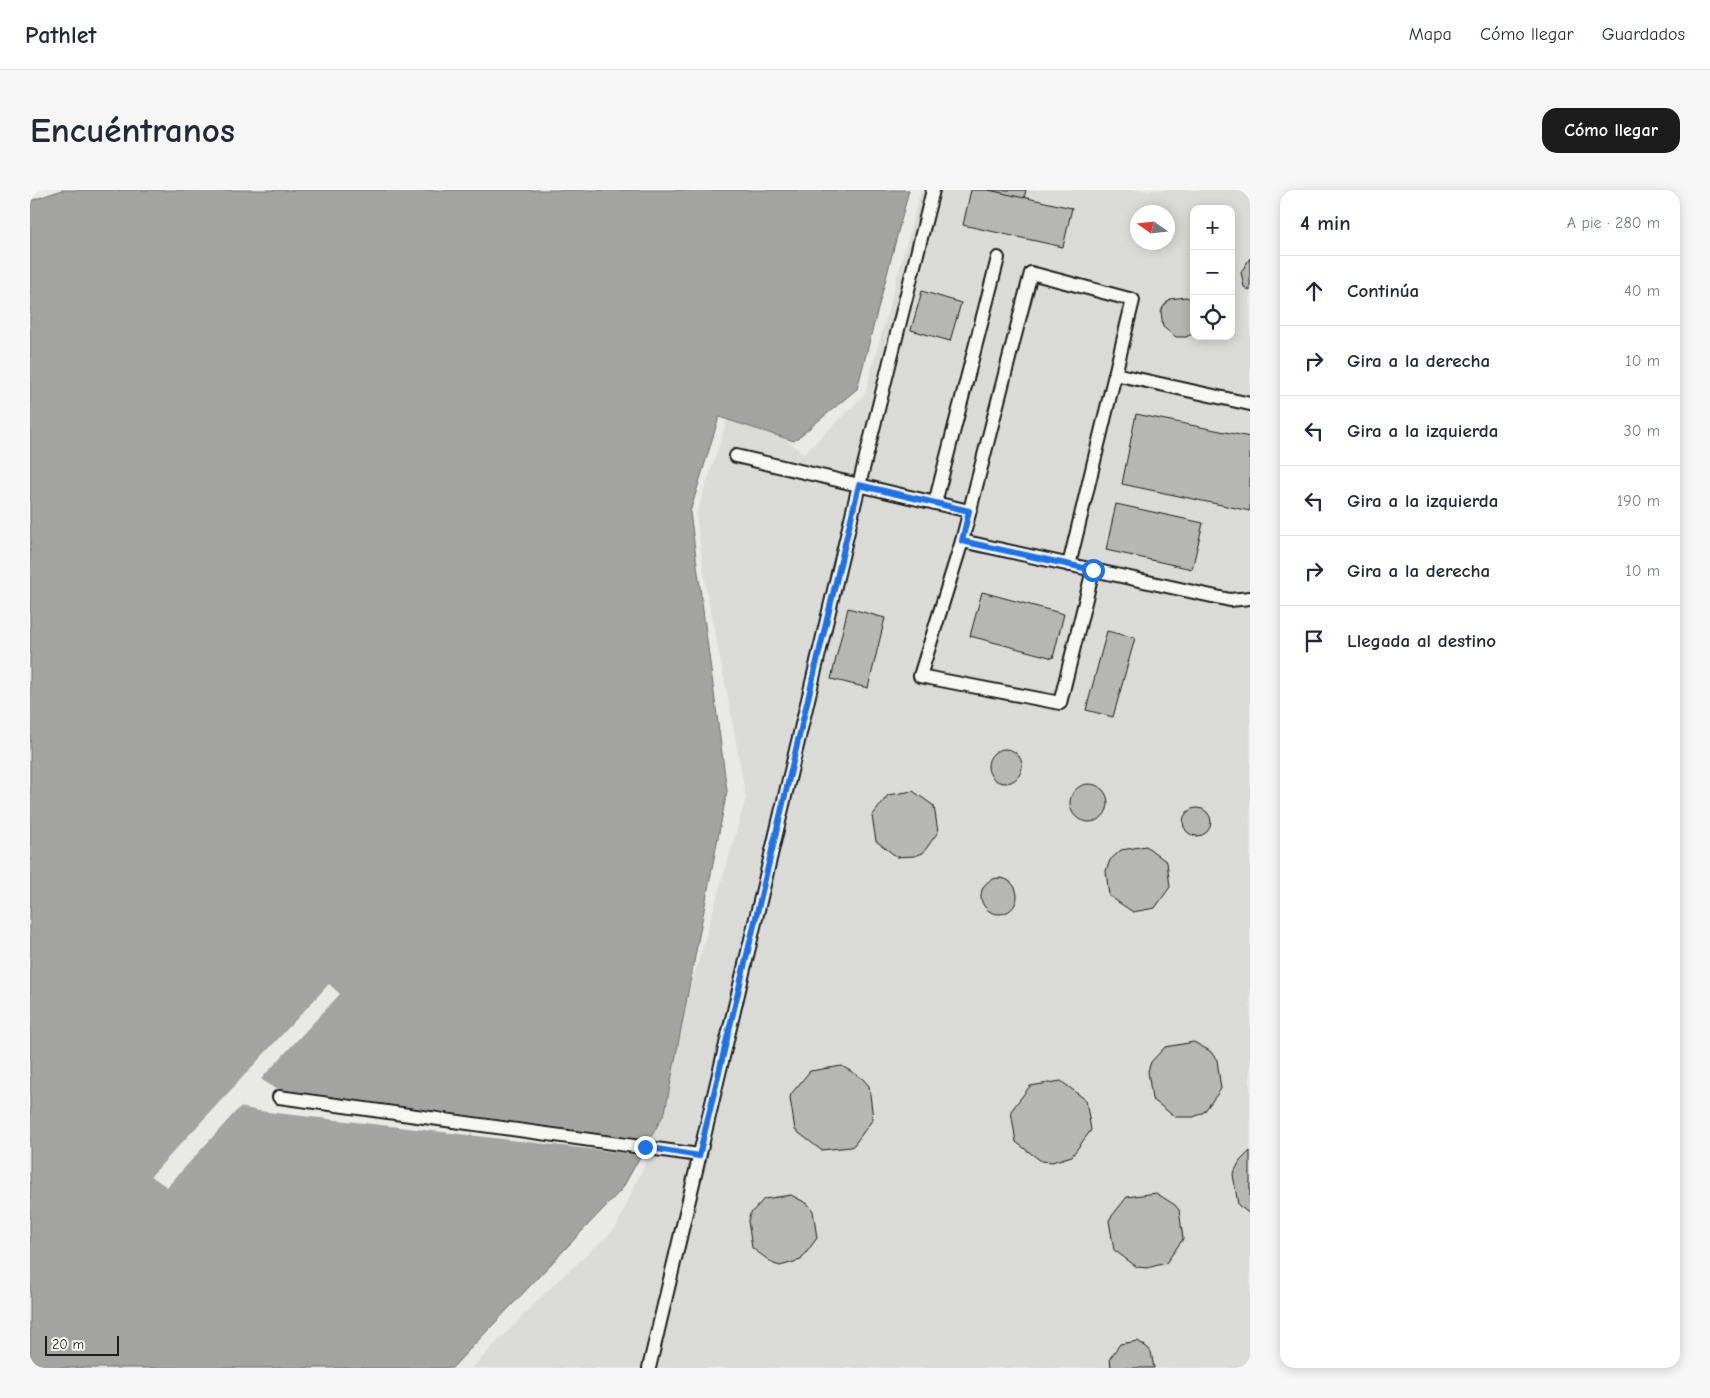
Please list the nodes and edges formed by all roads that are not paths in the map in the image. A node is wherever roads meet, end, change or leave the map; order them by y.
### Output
1 (933, 190) edge
2 (998, 258) dead end
3 (1115, 374) junction
4 (1250, 404) edge
5 (736, 456) dead end
6 (859, 485) junction
7 (935, 503) junction
8 (969, 511) junction
9 (962, 541) junction
10 (1069, 565) junction
11 (1093, 570) junction
12 (1250, 598) edge
13 (279, 1097) dead end
14 (699, 1156) junction
15 (649, 1368) edge

1 - 6 lane
2 - 7 lane
3 - 4 lane
3 - 8 lane
3 - 10 lane
5 - 6 lane
6 - 7 lane
6 - 14 lane
7 - 8 lane
8 - 9 lane
9 - 10 lane
9 - 11 lane
10 - 11 lane
11 - 12 lane
13 - 14 lane
14 - 15 lane

